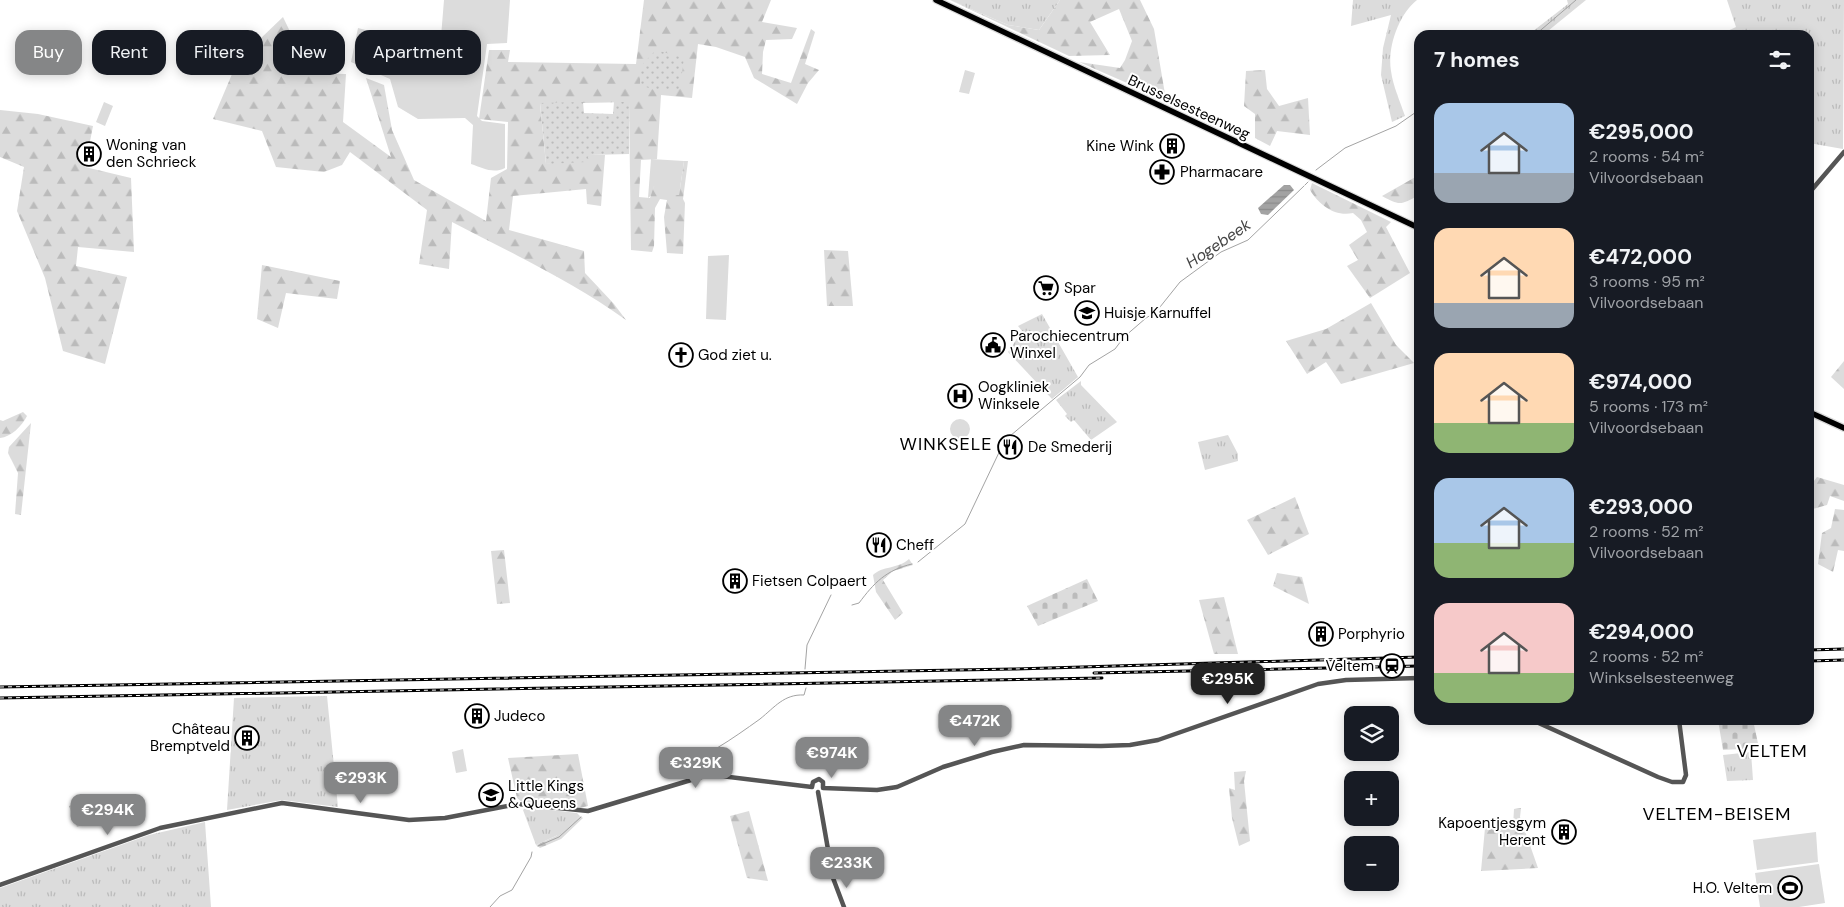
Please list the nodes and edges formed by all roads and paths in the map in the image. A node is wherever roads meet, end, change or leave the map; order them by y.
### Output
1 (932, 0) edge
2 (936, 0) edge
3 (949, 7) junction
4 (1844, 152) edge
5 (1814, 187) edge
6 (1414, 226) edge
7 (1814, 414) edge
8 (1844, 428) edge
9 (1414, 678) edge
10 (1543, 725) edge
11 (1680, 725) edge
12 (812, 787) junction
13 (823, 788) junction
14 (818, 792) junction
15 (0, 885) edge
16 (844, 907) edge

1 - 3 main road, Brusselsesteenweg
2 - 3 main road, Brusselsesteenweg
3 - 6 main road, Brusselsesteenweg
4 - 5 street
7 - 8 main road
9 - 13 street
10 - 11 street
12 - 13 street
12 - 14 street
12 - 15 street
13 - 14 street
14 - 16 street

